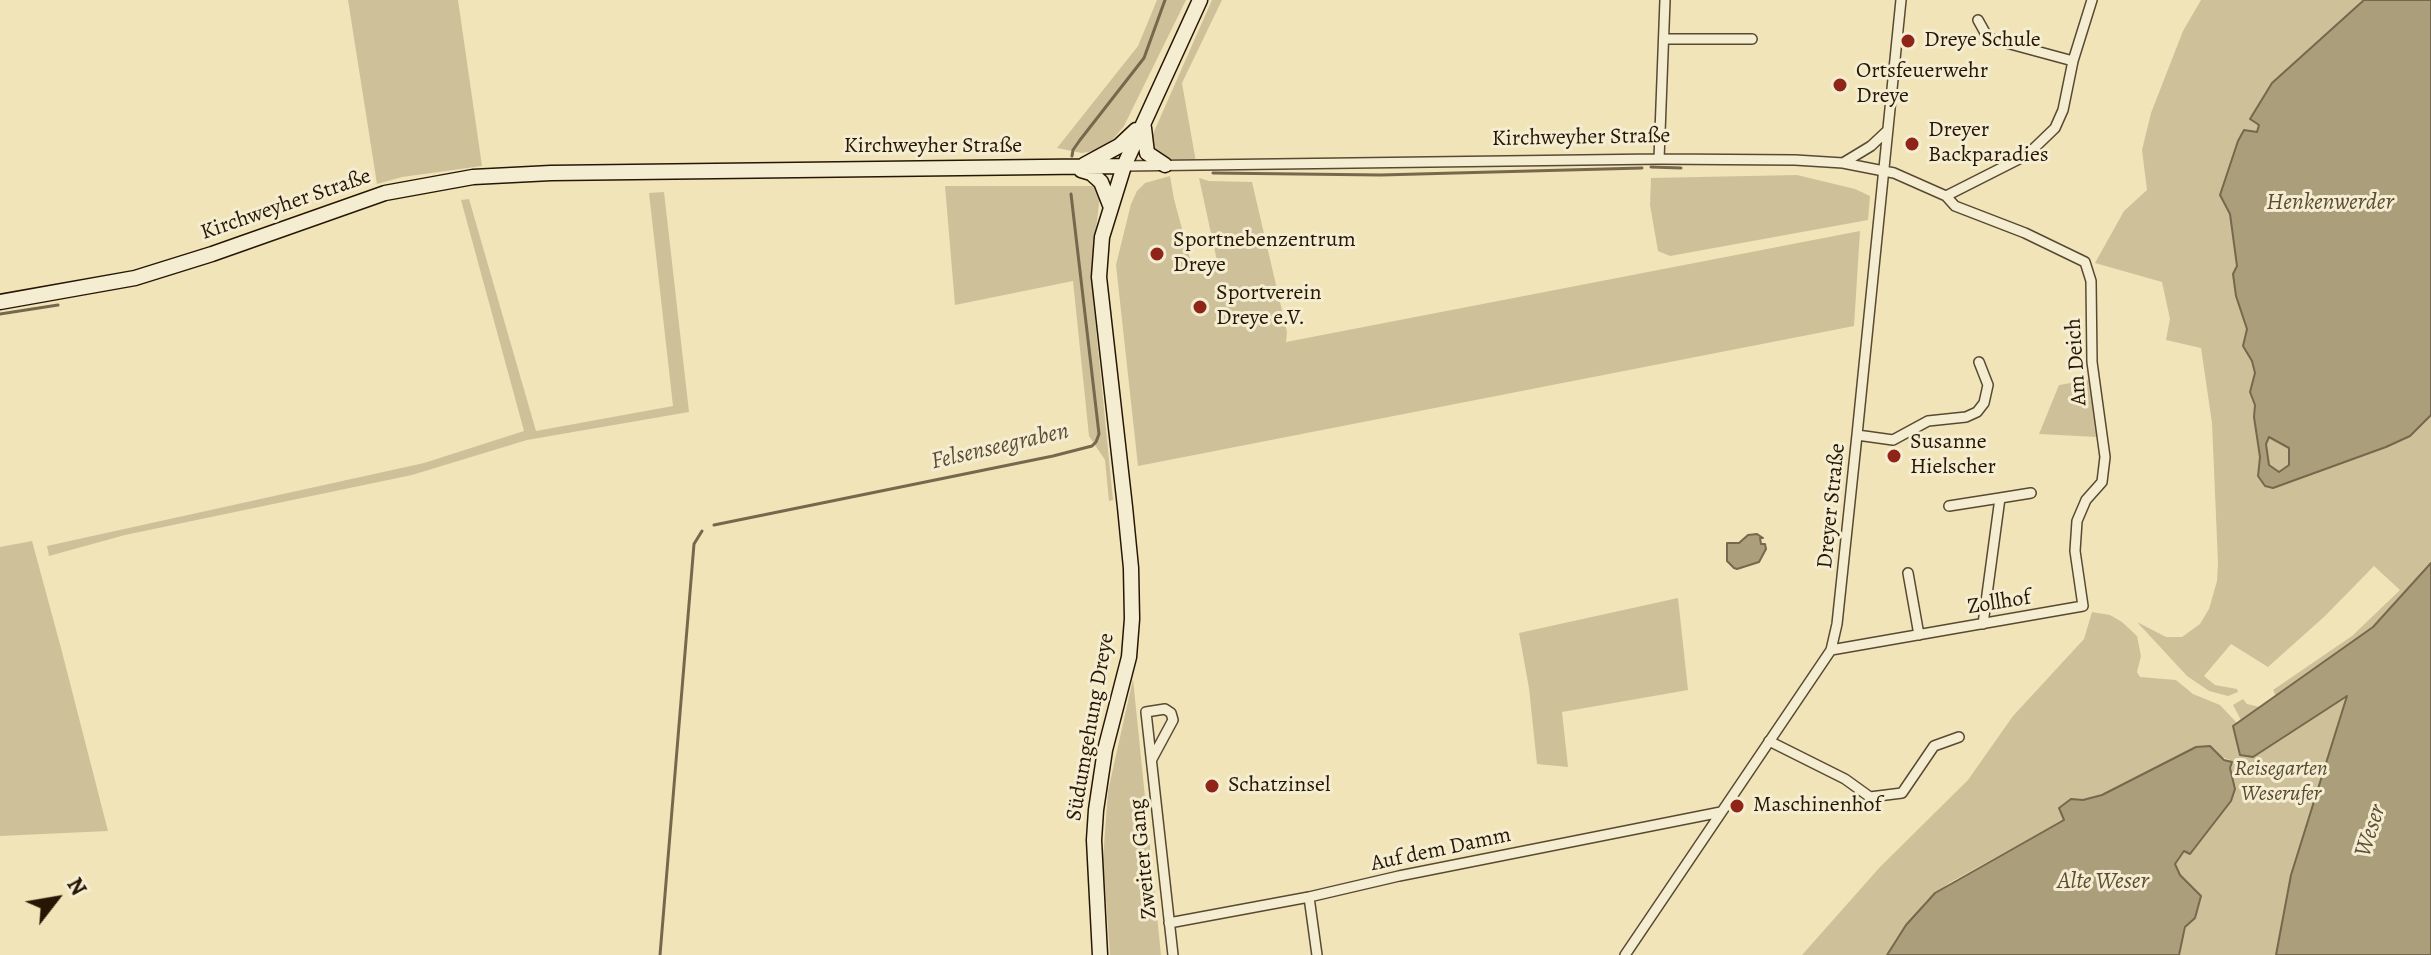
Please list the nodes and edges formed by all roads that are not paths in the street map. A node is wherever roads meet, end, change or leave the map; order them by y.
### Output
1 (1200, 0) edge
2 (1665, 0) edge
3 (1901, 0) edge
4 (2092, 0) edge
5 (1978, 20) dead end
6 (1664, 39) junction
7 (1752, 39) dead end
8 (2073, 61) junction
9 (1146, 119) junction
10 (1888, 130) junction
11 (1659, 159) junction
12 (1843, 163) junction
13 (1165, 165) junction
14 (1124, 166) junction
15 (1076, 168) junction
16 (1884, 170) junction
17 (1946, 196) junction
18 (1110, 205) junction
19 (0, 302) edge
20 (1979, 362) dead end
21 (1857, 435) junction
22 (2031, 493) dead end
23 (2000, 498) junction
24 (1949, 506) dead end
25 (1908, 573) dead end
26 (2083, 606) joint
27 (1983, 624) junction
28 (1919, 635) junction
29 (1831, 650) junction
30 (1959, 737) dead end
31 (1769, 741) junction
32 (1152, 759) junction
33 (1721, 812) junction
34 (1309, 897) junction
35 (1169, 923) junction
36 (1100, 955) edge
37 (1173, 955) edge
38 (1317, 955) edge
39 (1625, 955) edge

1 - 9 main road, Südumgehung Dreye
2 - 6 street
3 - 10 street, Dreyer Straße
4 - 8 street
5 - 8 street
6 - 7 street
6 - 11 street
8 - 17 street
9 - 13 main road
9 - 14 main road, Südumgehung Dreye
9 - 15 main road
10 - 12 street
10 - 16 street, Dreyer Straße
11 - 12 street, Kirchweyher Straße
11 - 13 street, Kirchweyher Straße
12 - 16 street, Kirchweyher Straße
13 - 14 street, Kirchweyher Straße
14 - 15 main road, Kirchweyher Straße
14 - 18 main road, Südumgehung Dreye
15 - 18 main road
15 - 19 main road, Kirchweyher Straße
16 - 17 street, Am Deich
16 - 21 street, Dreyer Straße
17 - 26 street, Am Deich
18 - 36 main road, Südumgehung Dreye
20 - 21 street
21 - 29 street, Dreyer Straße
22 - 23 street
23 - 24 street
23 - 27 street
25 - 28 street
26 - 27 street, Zollhof
27 - 28 street, Zollhof
28 - 29 street, Zollhof
29 - 31 street, Dreyer Straße
30 - 31 street
31 - 33 street, Dreyer Straße
32 - 32 street, Zweiter Gang
32 - 35 street, Zweiter Gang
33 - 34 street, Auf dem Damm
33 - 39 street, Dreyer Straße
34 - 35 street, Auf dem Damm
34 - 38 street
35 - 37 street, Zweiter Gang

